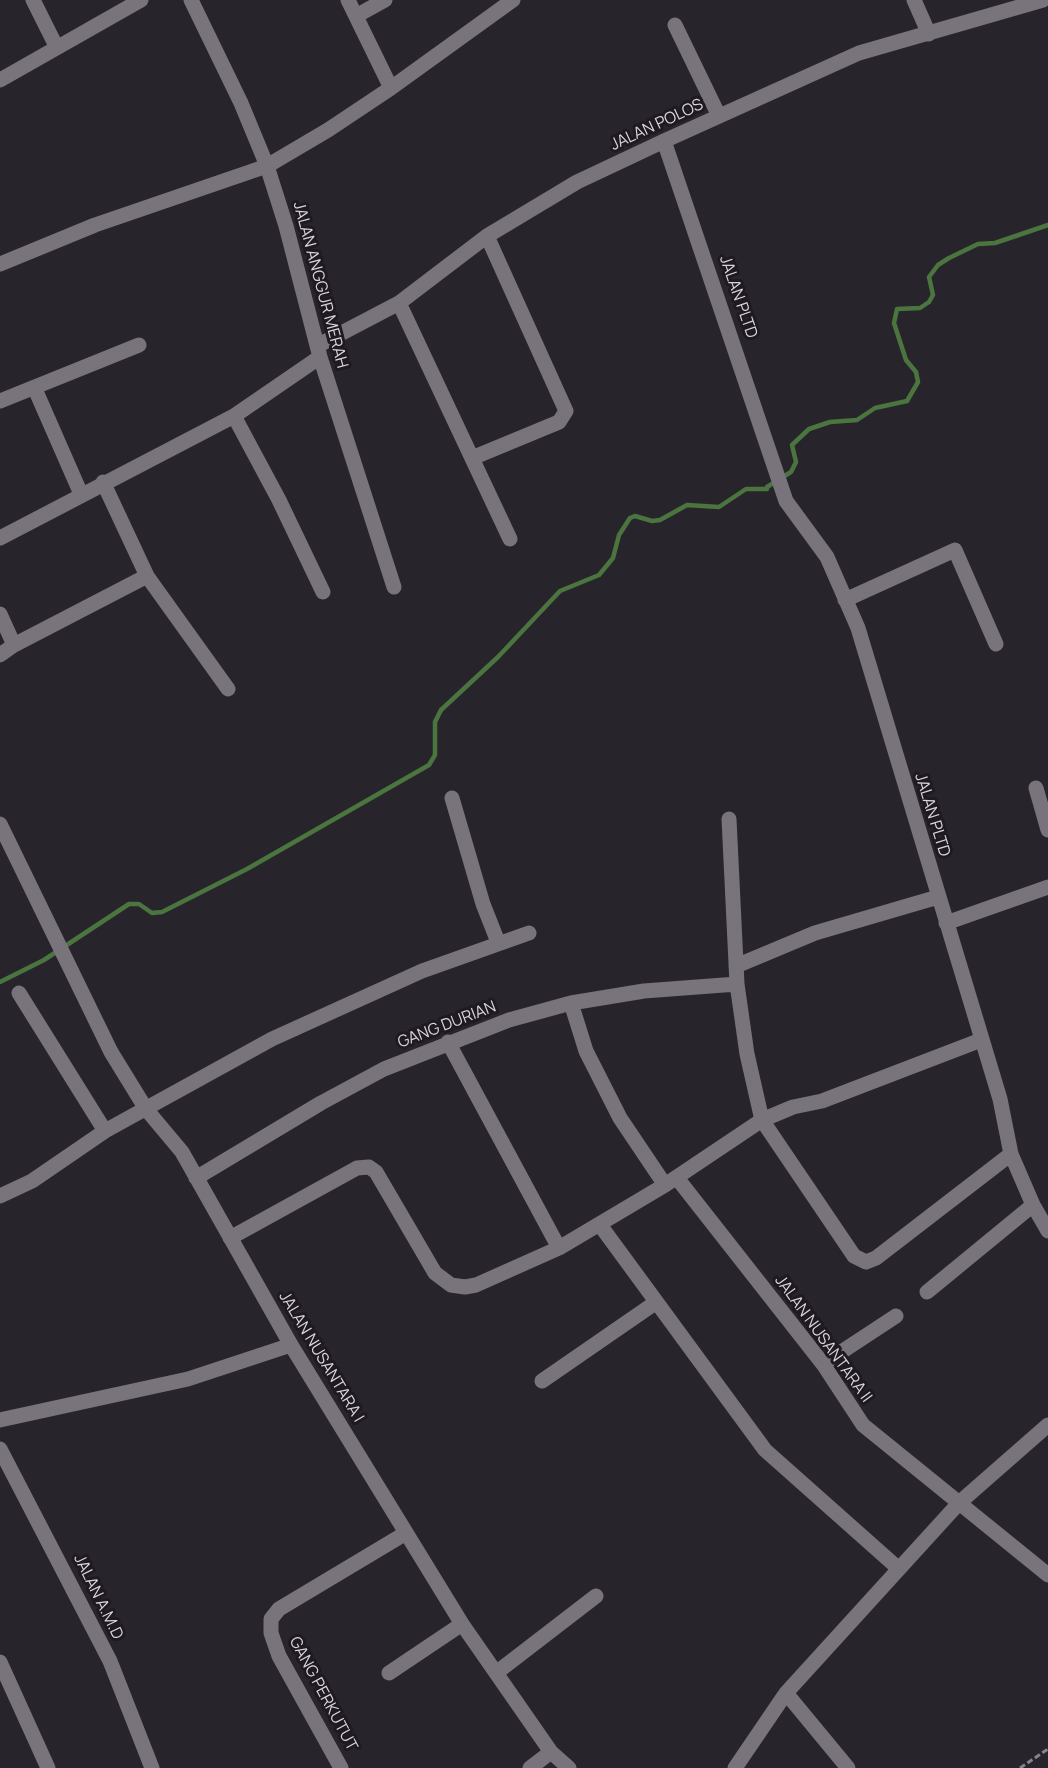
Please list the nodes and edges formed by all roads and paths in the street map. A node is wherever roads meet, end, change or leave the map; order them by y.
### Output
1 (33, 0) edge
2 (141, 0) edge
3 (191, 0) edge
4 (348, 0) edge
5 (385, 0) edge
6 (513, 0) edge
7 (914, 0) edge
8 (1043, 0) edge
9 (356, 16) junction
10 (675, 25) dead end
11 (929, 34) junction
12 (56, 46) junction
13 (0, 80) edge
14 (391, 88) junction
15 (718, 116) junction
16 (664, 141) junction
17 (267, 165) junction
18 (487, 236) junction
19 (0, 264) edge
20 (399, 303) junction
21 (139, 345) dead end
22 (318, 352) junction
23 (35, 389) junction
24 (0, 401) edge
25 (234, 416) junction
26 (472, 458) junction
27 (103, 482) junction
28 (81, 494) junction
29 (0, 538) edge
30 (510, 539) dead end
31 (147, 576) junction
32 (394, 587) dead end
33 (323, 592) dead end
34 (846, 600) junction
35 (0, 614) edge
36 (996, 644) dead end
37 (14, 645) junction
38 (0, 655) edge
39 (228, 689) dead end
40 (1036, 788) dead end
41 (452, 798) dead end
42 (729, 819) dead end
43 (0, 824) edge
44 (1048, 830) edge
45 (1048, 887) edge
46 (938, 897) junction
47 (946, 923) junction
48 (529, 933) dead end
49 (498, 942) junction
50 (736, 966) junction
51 (737, 984) junction
52 (19, 993) dead end
53 (571, 1003) junction
54 (981, 1040) junction
55 (448, 1042) junction
56 (146, 1108) junction
57 (762, 1120) junction
58 (105, 1131) junction
59 (1011, 1154) junction
60 (196, 1178) junction
61 (671, 1181) junction
62 (0, 1196) edge
63 (1033, 1205) junction
64 (600, 1225) junction
65 (1048, 1231) edge
66 (230, 1238) junction
67 (559, 1248) junction
68 (927, 1292) dead end
69 (655, 1303) junction
70 (896, 1316) dead end
71 (291, 1345) junction
72 (823, 1364) junction
73 (542, 1381) dead end
74 (0, 1420) edge
75 (1048, 1425) edge
76 (0, 1449) edge
77 (959, 1503) junction
78 (406, 1533) junction
79 (899, 1569) junction
80 (1048, 1575) edge
81 (596, 1596) dead end
82 (462, 1624) junction
83 (0, 1662) edge
84 (389, 1673) dead end
85 (495, 1673) junction
86 (786, 1693) junction
87 (1048, 1749) edge
88 (550, 1752) junction
89 (48, 1768) edge
90 (152, 1768) edge
91 (341, 1768) edge
92 (530, 1768) edge
93 (569, 1768) edge
94 (735, 1768) edge
95 (848, 1768) edge
96 (1020, 1768) edge

1 - 12 street
2 - 12 street
3 - 17 street, JALAN ANGGUR MERAH
4 - 9 street
5 - 9 street
6 - 14 street
7 - 11 street
8 - 11 street, JALAN POLOS
9 - 14 street
10 - 15 street
11 - 15 street, JALAN POLOS
12 - 13 street
14 - 17 street
15 - 16 street, JALAN POLOS
16 - 18 street, JALAN POLOS
16 - 34 street, JALAN PLTD
17 - 19 street
17 - 22 street, JALAN ANGGUR MERAH
18 - 20 street, JALAN POLOS
18 - 26 street
20 - 22 street, JALAN POLOS
20 - 26 street
21 - 23 street
22 - 25 street, JALAN POLOS
22 - 32 street, JALAN ANGGUR MERAH
23 - 24 street
23 - 28 street
25 - 27 street, JALAN POLOS
25 - 33 street
26 - 30 street
27 - 28 street, JALAN POLOS
27 - 31 street
28 - 29 street, JALAN POLOS
31 - 37 street
31 - 39 street
34 - 36 street
34 - 46 street, JALAN PLTD
35 - 37 street
37 - 38 street
40 - 44 street
41 - 49 street
42 - 50 street
43 - 56 street, JALAN NUSANTARA I
45 - 47 street
46 - 47 street, JALAN PLTD
46 - 50 street
47 - 54 street, JALAN PLTD
48 - 49 street
49 - 56 street
50 - 51 street
51 - 53 street, GANG DURIAN
51 - 57 street
52 - 58 street
53 - 55 street, GANG DURIAN
53 - 61 street, JALAN NUSANTARA II
54 - 57 street
54 - 59 street, JALAN PLTD
55 - 60 street, GANG DURIAN
55 - 67 street
56 - 58 street
56 - 60 street, JALAN NUSANTARA I
57 - 59 street
57 - 61 street
58 - 62 street
59 - 63 street, JALAN PLTD
60 - 66 street, JALAN NUSANTARA I
61 - 64 street
61 - 72 street, JALAN NUSANTARA II
63 - 65 street, JALAN PLTD
63 - 68 street
64 - 67 street
64 - 69 street
66 - 67 street
66 - 71 street, JALAN NUSANTARA I
69 - 73 street
69 - 79 street
70 - 72 street
71 - 74 street
71 - 78 street, JALAN NUSANTARA I
72 - 77 street, JALAN NUSANTARA II
75 - 77 street
76 - 90 street, JALAN A.M.D
77 - 79 street
77 - 80 street, JALAN NUSANTARA II
78 - 82 street, JALAN NUSANTARA I
78 - 91 street, GANG PERKUTUT
79 - 86 street
81 - 85 street
82 - 84 street
82 - 85 street, JALAN NUSANTARA I
83 - 89 street
85 - 88 street, JALAN NUSANTARA I
86 - 94 street
86 - 95 street
87 - 96 path
88 - 92 street
88 - 93 street, JALAN NUSANTARA I

